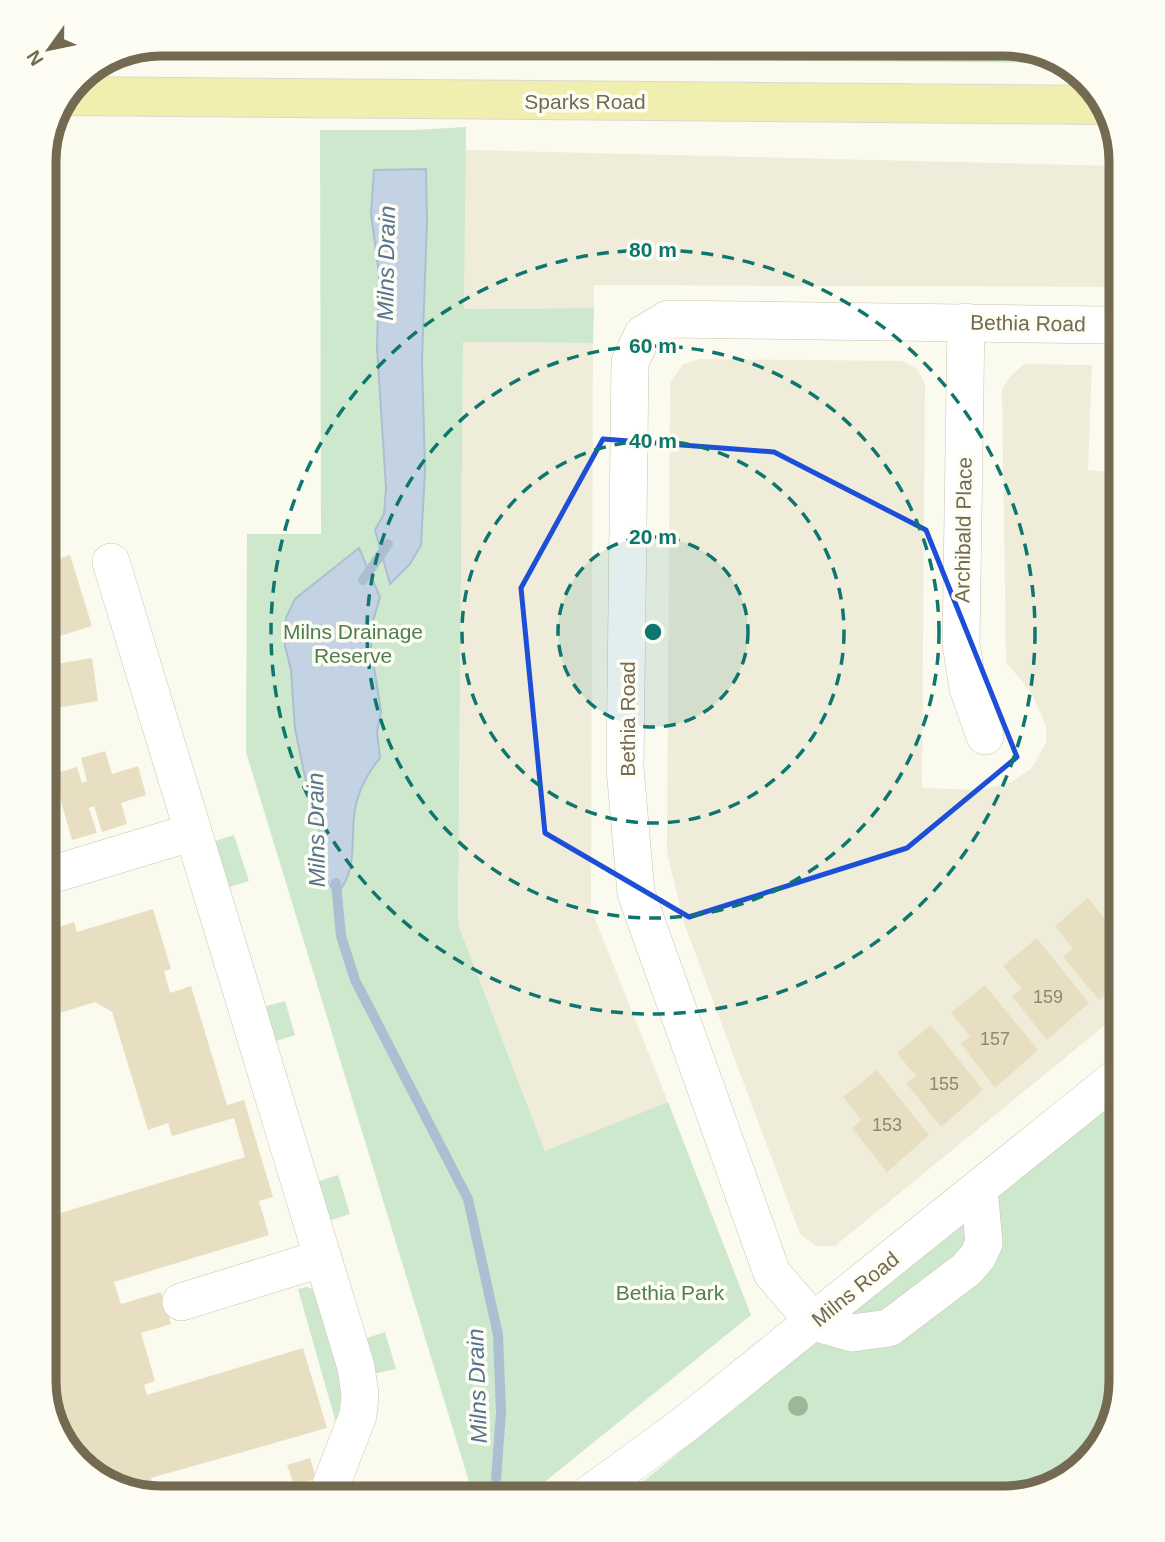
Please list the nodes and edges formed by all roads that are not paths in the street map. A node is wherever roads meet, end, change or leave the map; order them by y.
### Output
1 (79, 96) edge
2 (1092, 105) edge
3 (966, 322) junction
4 (1104, 325) dead end
5 (111, 562) dead end
6 (985, 736) dead end
7 (192, 832) junction
8 (56, 873) edge
9 (1109, 1084) edge
10 (979, 1189) junction
11 (323, 1258) junction
12 (181, 1302) dead end
13 (814, 1322) junction
14 (331, 1486) edge
15 (600, 1486) edge

1 - 2 main road, Sparks Road
3 - 4 street, Bethia Road
3 - 6 street, Archibald Place
3 - 13 street, Bethia Road
5 - 7 street
7 - 8 street
7 - 11 street
9 - 10 street, Milns Road
10 - 13 street, Milns Road
10 - 13 street
11 - 12 street
11 - 14 street
13 - 15 street, Milns Road

